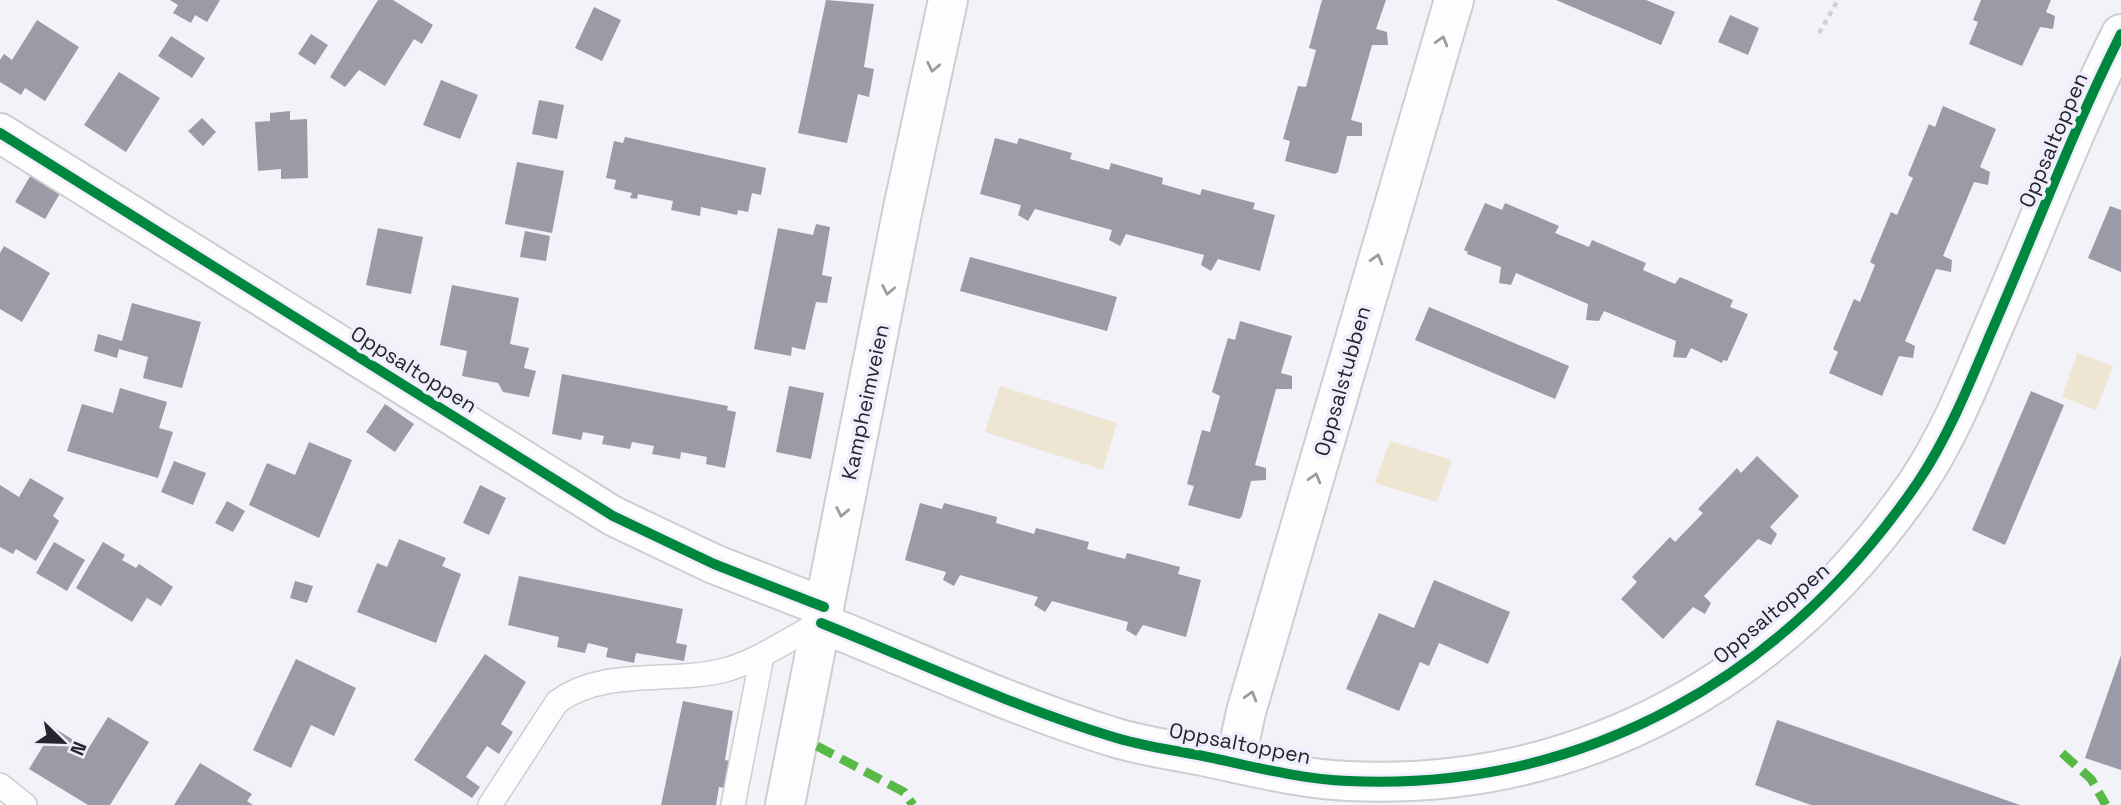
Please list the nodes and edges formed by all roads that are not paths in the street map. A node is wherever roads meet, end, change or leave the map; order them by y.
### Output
1 (947, 0) edge
2 (1454, 0) edge
3 (2121, 34) edge
4 (0, 133) edge
5 (822, 615) junction
6 (762, 656) junction
7 (1235, 763) junction
8 (0, 785) edge
9 (25, 805) edge
10 (490, 805) edge
11 (733, 805) edge
12 (785, 805) edge

1 -> 5 street, Kampheimveien
7 -> 2 street, Oppsalstubben
3 - 7 street, Oppsaltoppen
4 - 5 street, Oppsaltoppen
5 - 6 lane
5 - 7 street, Oppsaltoppen
5 - 12 street, Kampheimveien
6 - 10 lane
6 - 11 lane
8 - 9 lane

